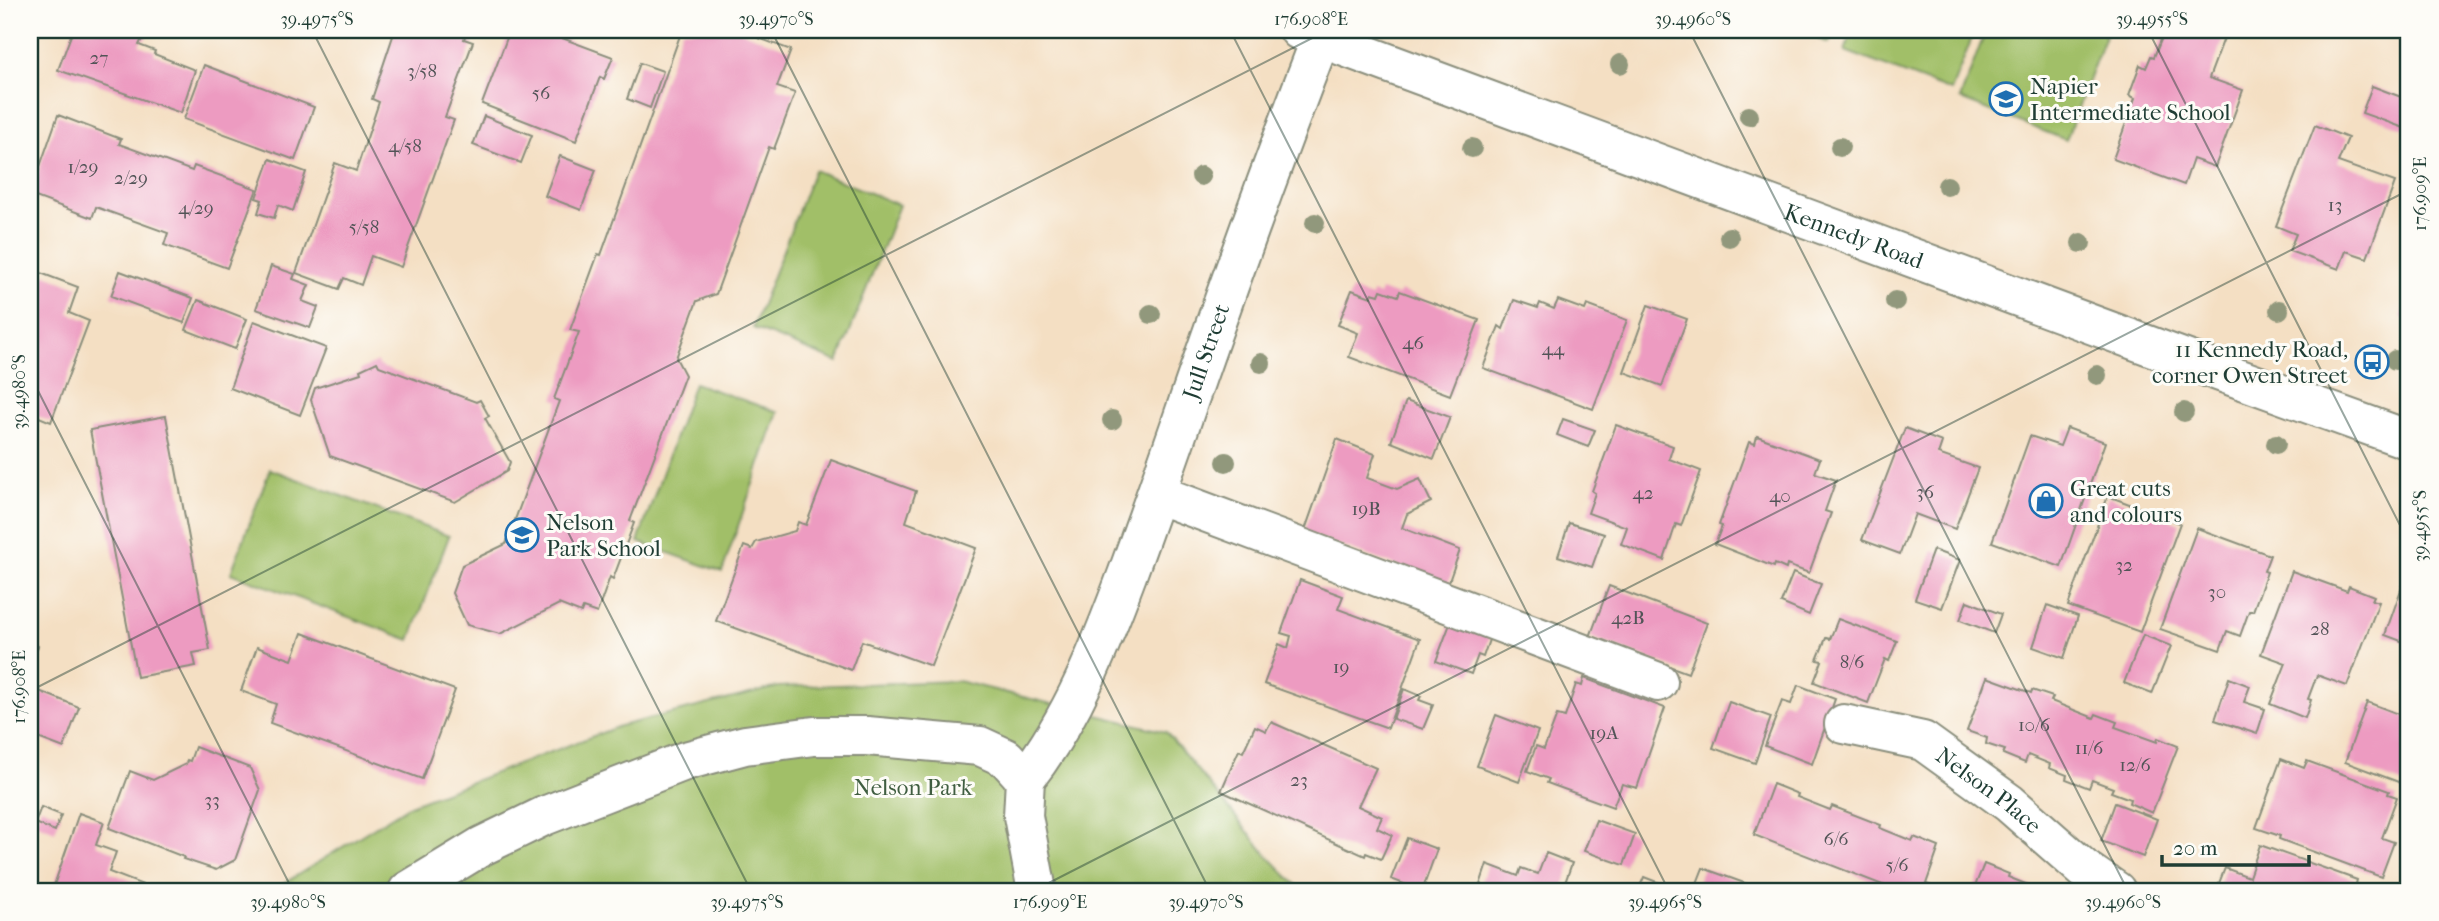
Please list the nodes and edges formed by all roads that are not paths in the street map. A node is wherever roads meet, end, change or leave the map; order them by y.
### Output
1 (1314, 32) edge
2 (2409, 440) edge
3 (1157, 494) junction
4 (1658, 682) dead end
5 (1844, 724) dead end
6 (1025, 779) junction
7 (408, 891) edge
8 (1038, 891) edge
9 (2116, 891) edge

1 - 2 main road, Kennedy Road
1 - 3 main road, Jull Street
3 - 4 main road
3 - 6 main road, Jull Street
5 - 9 main road, Nelson Place
6 - 7 main road
6 - 8 main road

